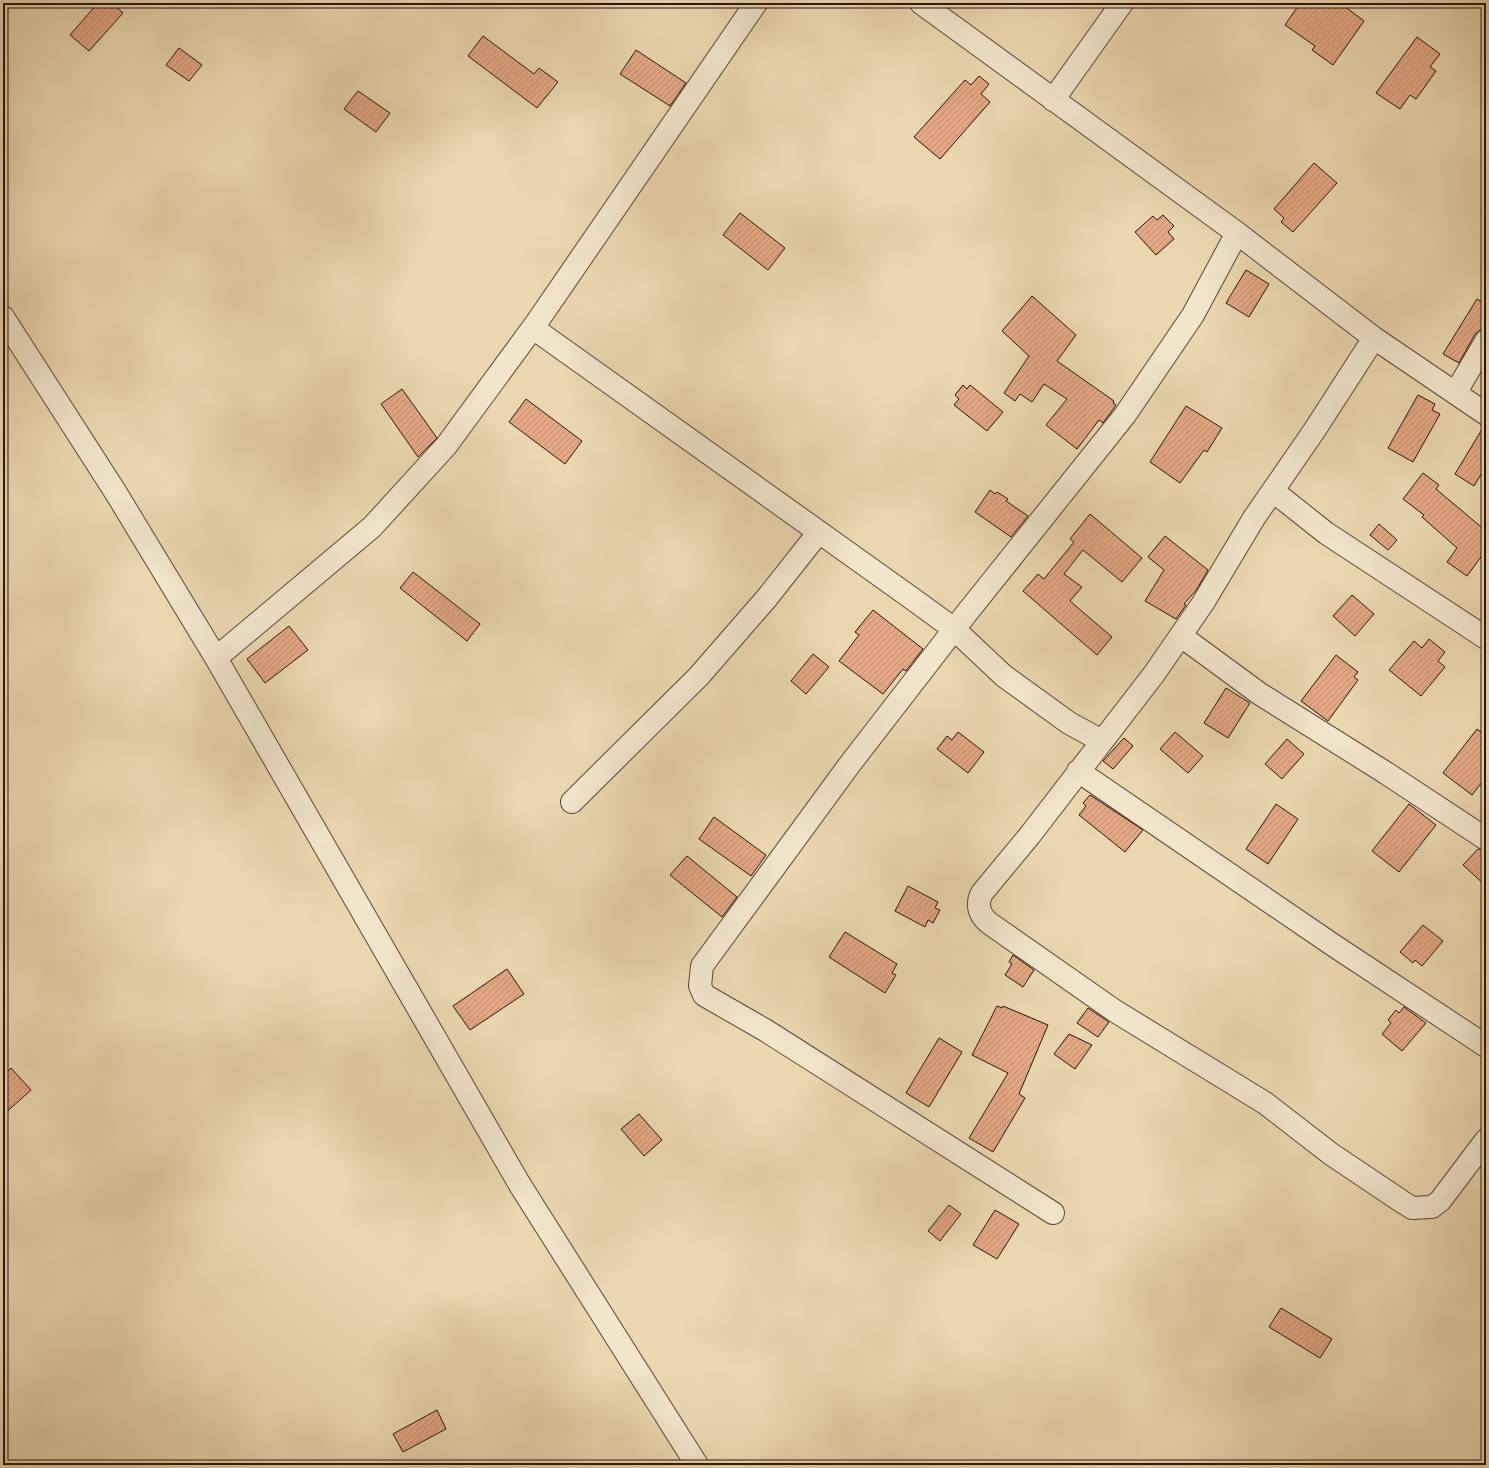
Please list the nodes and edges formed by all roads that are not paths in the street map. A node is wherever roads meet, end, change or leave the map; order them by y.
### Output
1 (756, 3) edge
2 (921, 3) edge
3 (1122, 3) edge
4 (1054, 100) junction
5 (1237, 233) junction
6 (3, 317) edge
7 (533, 328) junction
8 (1374, 338) junction
9 (1486, 341) edge
10 (1456, 392) junction
11 (1486, 414) edge
12 (1273, 491) junction
13 (819, 532) junction
14 (954, 629) junction
15 (1181, 636) junction
16 (1486, 638) edge
17 (216, 658) junction
18 (1102, 741) junction
19 (1078, 771) junction
20 (572, 802) dead end
21 (1486, 839) edge
22 (1486, 1046) edge
23 (1486, 1140) edge
24 (1053, 1213) dead end
25 (697, 1465) edge

1 - 7 street
2 - 4 street
3 - 4 street
4 - 5 street
5 - 8 street
5 - 14 street
6 - 17 street
7 - 13 street
7 - 17 street
8 - 10 street
8 - 12 street
9 - 10 street
10 - 11 street
12 - 15 street
12 - 16 street
13 - 14 street
13 - 20 street
14 - 18 street
14 - 24 street
15 - 18 street
15 - 21 street
17 - 25 street
18 - 19 street
19 - 22 street
19 - 23 street

